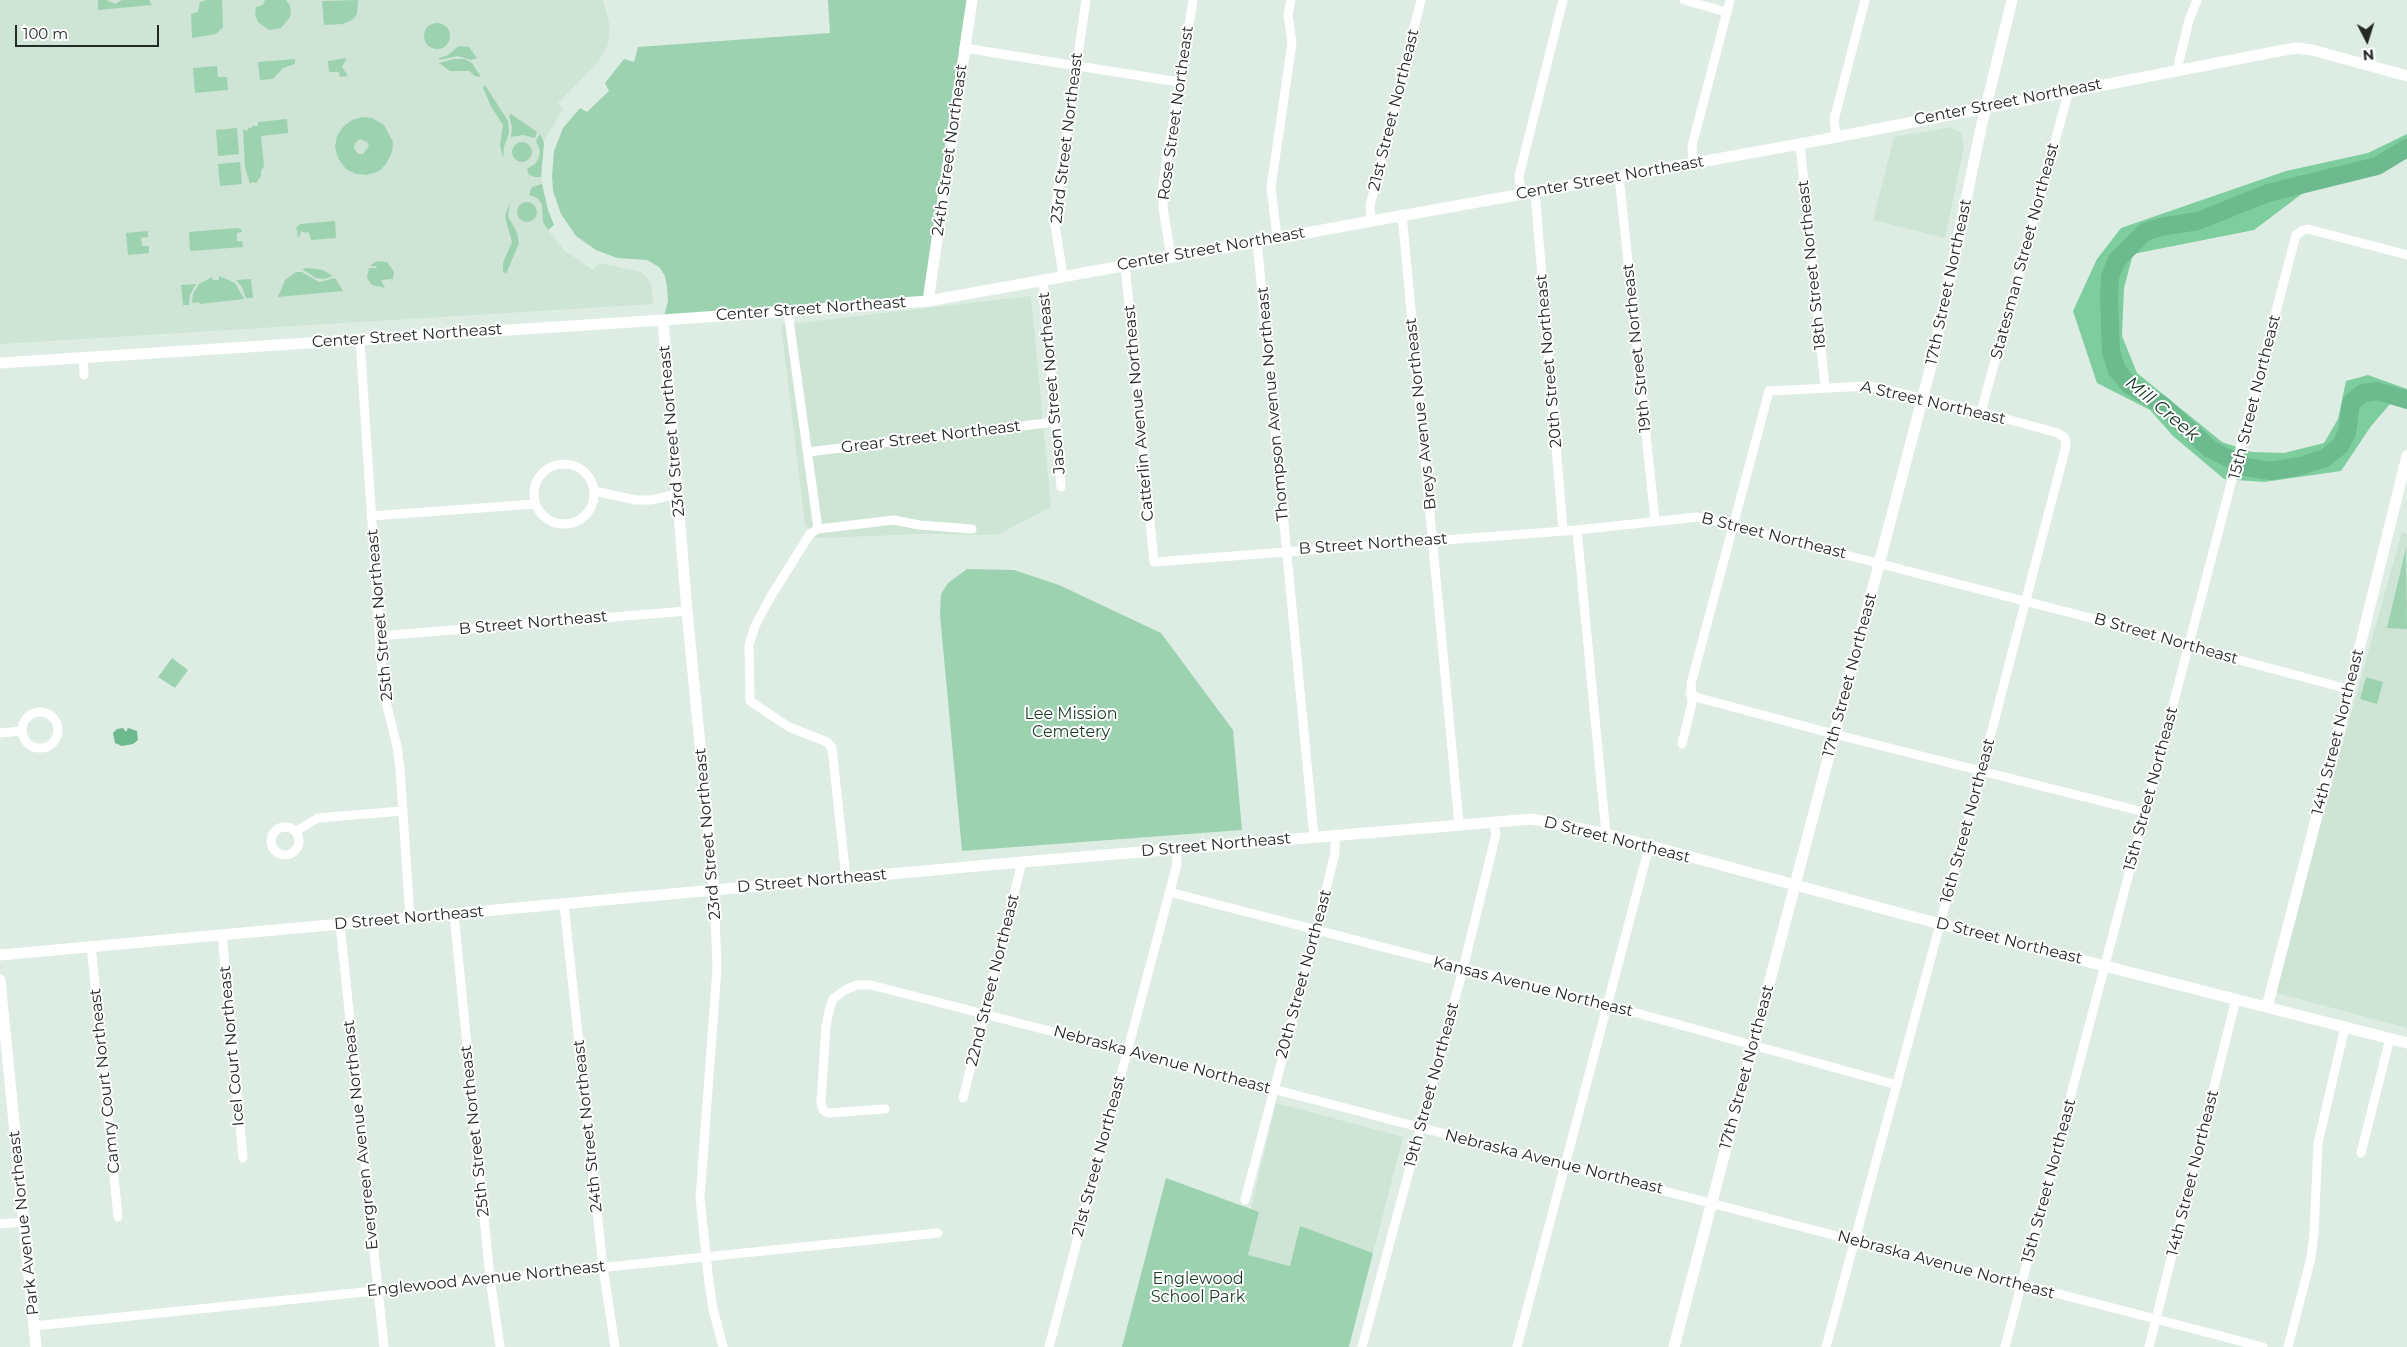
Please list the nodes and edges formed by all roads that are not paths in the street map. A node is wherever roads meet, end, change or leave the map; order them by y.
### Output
1 (972, 0) edge
2 (1086, 0) edge
3 (1193, 0) edge
4 (1291, 0) edge
5 (1421, 0) edge
6 (1563, 0) edge
7 (1684, 0) edge
8 (1730, 0) edge
9 (1865, 0) edge
10 (2012, 0) edge
11 (2197, 0) edge
12 (1726, 12) junction
13 (964, 48) junction
14 (1076, 66) junction
15 (2177, 70) junction
16 (2407, 76) edge
17 (1179, 82) junction
18 (2069, 90) junction
19 (1986, 106) junction
20 (1836, 136) junction
21 (1800, 144) junction
22 (1693, 163) junction
23 (1619, 176) junction
24 (1535, 192) junction
25 (1521, 195) junction
26 (1402, 214) junction
27 (1371, 220) junction
28 (1277, 237) junction
29 (1257, 241) junction
30 (1171, 256) junction
31 (2407, 256) edge
32 (1125, 264) junction
33 (1063, 275) junction
34 (1043, 279) junction
35 (928, 300) junction
36 (788, 312) junction
37 (664, 320) junction
38 (360, 340) junction
39 (83, 358) junction
40 (0, 363) edge
41 (84, 376) dead end
42 (1825, 387) junction
43 (1923, 398) junction
44 (1981, 412) junction
45 (1055, 422) junction
46 (2065, 438) joint
47 (808, 452) junction
48 (2407, 458) edge
49 (1061, 487) dead end
50 (594, 491) junction
51 (677, 494) junction
52 (535, 504) junction
53 (371, 516) junction
54 (1655, 520) junction
55 (1734, 524) junction
56 (972, 528) dead end
57 (818, 529) junction
58 (1563, 530) junction
59 (1577, 530) junction
60 (1433, 540) junction
61 (1287, 551) junction
62 (1154, 562) joint
63 (1880, 562) junction
64 (2025, 600) junction
65 (687, 611) junction
66 (379, 636) junction
67 (2190, 645) junction
68 (2348, 689) junction
69 (1690, 694) junction
70 (22, 731) junction
71 (0, 733) edge
72 (1834, 734) junction
73 (1682, 744) dead end
74 (1982, 772) junction
75 (402, 810) junction
76 (2144, 812) junction
77 (1493, 821) junction
78 (1459, 824) junction
79 (296, 832) dead end
80 (1606, 834) junction
81 (1335, 835) junction
82 (1314, 837) junction
83 (1649, 847) junction
84 (1176, 849) junction
85 (1022, 862) junction
86 (846, 878) junction
87 (1795, 885) junction
88 (714, 890) junction
89 (1169, 892) junction
90 (564, 904) junction
91 (454, 914) junction
92 (410, 918) junction
93 (340, 924) junction
94 (1940, 924) junction
95 (1316, 931) junction
96 (222, 934) junction
97 (91, 945) junction
98 (0, 955) edge
99 (2105, 965) junction
100 (1463, 969) junction
101 (0, 980) edge
102 (2236, 999) junction
103 (1608, 1005) junction
104 (2267, 1007) junction
105 (983, 1014) junction
106 (2345, 1027) junction
107 (2390, 1038) junction
108 (2407, 1043) edge
109 (1754, 1045) junction
110 (1126, 1050) junction
111 (1897, 1085) junction
112 (1274, 1089) junction
113 (963, 1098) dead end
114 (885, 1109) dead end
115 (1422, 1128) junction
116 (2361, 1154) dead end
117 (243, 1158) dead end
118 (1565, 1165) junction
119 (1245, 1200) dead end
120 (1711, 1202) junction
121 (118, 1217) dead end
122 (23, 1222) junction
123 (0, 1224) edge
124 (938, 1232) dead end
125 (1855, 1241) junction
126 (705, 1256) junction
127 (603, 1267) junction
128 (490, 1278) junction
129 (2021, 1284) junction
130 (377, 1291) junction
131 (2156, 1320) junction
132 (34, 1326) junction
133 (36, 1347) edge
134 (384, 1347) edge
135 (500, 1347) edge
136 (615, 1347) edge
137 (723, 1347) edge
138 (1049, 1347) edge
139 (1362, 1347) edge
140 (1517, 1347) edge
141 (1674, 1347) edge
142 (1826, 1347) edge
143 (2005, 1347) edge
144 (2149, 1347) edge
145 (2263, 1347) edge
146 (2288, 1347) edge

1 - 13 street, 24th Street Northeast
2 - 14 street, 23rd Street Northeast
3 - 17 street, Rose Street Northeast
4 - 28 street
5 - 27 street, 21st Street Northeast
6 - 25 street
7 - 12 street
8 - 12 street
9 - 20 street
10 - 19 street, 17th Street Northeast
11 - 15 street
12 - 22 street
13 - 14 street
13 - 35 street, 24th Street Northeast
14 - 17 street
14 - 33 street, 23rd Street Northeast
15 - 16 street, Center Street Northeast
15 - 18 street, Center Street Northeast
17 - 30 street, Rose Street Northeast
18 - 19 street, Center Street Northeast
18 - 44 street, Statesman Street Northeast
19 - 20 street, Center Street Northeast
19 - 43 street, 17th Street Northeast
20 - 21 street, Center Street Northeast
21 - 22 street, Center Street Northeast
21 - 42 street, 18th Street Northeast
22 - 23 street, Center Street Northeast
23 - 24 street, Center Street Northeast
23 - 54 street, 19th Street Northeast
24 - 25 street, Center Street Northeast
24 - 58 street, 20th Street Northeast
25 - 26 street, Center Street Northeast
26 - 27 street, Center Street Northeast
26 - 60 street, Breys Avenue Northeast
27 - 28 street, Center Street Northeast
28 - 29 street, Center Street Northeast
29 - 30 street, Center Street Northeast
29 - 61 street, Thompson Avenue Northeast
30 - 32 street, Center Street Northeast
31 - 67 street, 15th Street Northeast
32 - 33 street, Center Street Northeast
32 - 62 street, Catterlin Avenue Northeast
33 - 34 street, Center Street Northeast
34 - 35 street, Center Street Northeast
34 - 45 street, Jason Street Northeast
35 - 36 street, Center Street Northeast
36 - 37 street, Center Street Northeast
36 - 47 street
37 - 38 street, Center Street Northeast
37 - 51 street, 23rd Street Northeast
38 - 39 street, Center Street Northeast
38 - 53 street, 25th Street Northeast
39 - 40 street, Center Street Northeast
39 - 41 street
42 - 43 street, A Street Northeast
42 - 55 street, A Street Northeast
43 - 44 street, A Street Northeast
43 - 63 street, 17th Street Northeast
44 - 46 street, A Street Northeast
45 - 47 street, Grear Street Northeast
45 - 49 street, Jason Street Northeast
46 - 64 street, 16th Street Northeast
47 - 57 street
48 - 68 street, 14th Street Northeast
50 - 51 street
50 - 52 street
50 - 52 street
51 - 65 street, 23rd Street Northeast
52 - 53 street
53 - 66 street, 25th Street Northeast
54 - 55 street, B Street Northeast
54 - 59 street, B Street Northeast
55 - 63 street, B Street Northeast
55 - 69 street
56 - 57 street
57 - 86 street
58 - 59 street, B Street Northeast
58 - 60 street, B Street Northeast
59 - 80 street
60 - 61 street, B Street Northeast
60 - 78 street, Breys Avenue Northeast
61 - 62 street, B Street Northeast
61 - 82 street, Thompson Avenue Northeast
63 - 64 street, B Street Northeast
63 - 72 street, 17th Street Northeast
64 - 67 street, B Street Northeast
64 - 74 street, 16th Street Northeast
65 - 66 street, B Street Northeast
65 - 88 street, 23rd Street Northeast
66 - 75 street, 25th Street Northeast
67 - 68 street, B Street Northeast
67 - 76 street, 15th Street Northeast
68 - 104 street, 14th Street Northeast
69 - 72 street
69 - 73 street
70 - 70 street
70 - 71 street
72 - 74 street
72 - 87 street, 17th Street Northeast
74 - 76 street
74 - 94 street, 16th Street Northeast
75 - 79 street
75 - 92 street, 25th Street Northeast
76 - 99 street, 15th Street Northeast
77 - 78 street, D Street Northeast
77 - 80 street, D Street Northeast
77 - 100 street, 19th Street Northeast
78 - 81 street, D Street Northeast
80 - 83 street, D Street Northeast
81 - 82 street, D Street Northeast
81 - 95 street, 20th Street Northeast
82 - 84 street, D Street Northeast
83 - 87 street, D Street Northeast
83 - 103 street
84 - 85 street, D Street Northeast
84 - 89 street, 21st Street Northeast
85 - 86 street, D Street Northeast
85 - 105 street, 22nd Street Northeast
86 - 88 street, D Street Northeast
87 - 94 street, D Street Northeast
87 - 109 street, 17th Street Northeast
88 - 90 street, D Street Northeast
88 - 126 street, 23rd Street Northeast
89 - 95 street, Kansas Avenue Northeast
89 - 110 street, 21st Street Northeast
90 - 91 street, D Street Northeast
90 - 127 street, 24th Street Northeast
91 - 92 street, D Street Northeast
91 - 128 street, 25th Street Northeast
92 - 93 street, D Street Northeast
93 - 96 street, D Street Northeast
93 - 130 street, Evergreen Avenue Northeast
94 - 99 street, D Street Northeast
94 - 111 street, 16th Street Northeast
95 - 100 street, Kansas Avenue Northeast
95 - 112 street, 20th Street Northeast
96 - 97 street, D Street Northeast
96 - 117 street, Icel Court Northeast
97 - 98 street, D Street Northeast
97 - 121 street, Camry Court Northeast
99 - 102 street, D Street Northeast
99 - 129 street, 15th Street Northeast
100 - 103 street, Kansas Avenue Northeast
100 - 115 street, 19th Street Northeast
101 - 122 street, Park Avenue Northeast
102 - 104 street, D Street Northeast
102 - 131 street, 14th Street Northeast
103 - 109 street, Kansas Avenue Northeast
103 - 118 street
104 - 106 street, D Street Northeast
105 - 110 street, Nebraska Avenue Northeast
105 - 113 street, 22nd Street Northeast
105 - 114 street, Nebraska Avenue Northeast
106 - 107 street, D Street Northeast
106 - 146 street
107 - 108 street, D Street Northeast
107 - 116 street
109 - 111 street, Kansas Avenue Northeast
109 - 120 street, 17th Street Northeast
110 - 112 street, Nebraska Avenue Northeast
110 - 138 street, 21st Street Northeast
111 - 125 street, 16th Street Northeast
112 - 115 street, Nebraska Avenue Northeast
112 - 119 street, 20th Street Northeast
115 - 118 street, Nebraska Avenue Northeast
115 - 139 street, 19th Street Northeast
118 - 120 street, Nebraska Avenue Northeast
118 - 140 street
120 - 125 street, Nebraska Avenue Northeast
120 - 141 street, 17th Street Northeast
122 - 123 street
122 - 132 street, Park Avenue Northeast
124 - 126 street, Englewood Avenue Northeast
125 - 129 street, Nebraska Avenue Northeast
125 - 142 street, 16th Street Northeast
126 - 127 street, Englewood Avenue Northeast
126 - 137 street, 23rd Street Northeast
127 - 128 street, Englewood Avenue Northeast
127 - 136 street, 24th Street Northeast
128 - 130 street, Englewood Avenue Northeast
128 - 135 street, 25th Street Northeast
129 - 131 street, Nebraska Avenue Northeast
129 - 143 street, 15th Street Northeast
130 - 132 street, Englewood Avenue Northeast
130 - 134 street, Evergreen Avenue Northeast
131 - 144 street, 14th Street Northeast
131 - 145 street, Nebraska Avenue Northeast
132 - 133 street, Park Avenue Northeast

